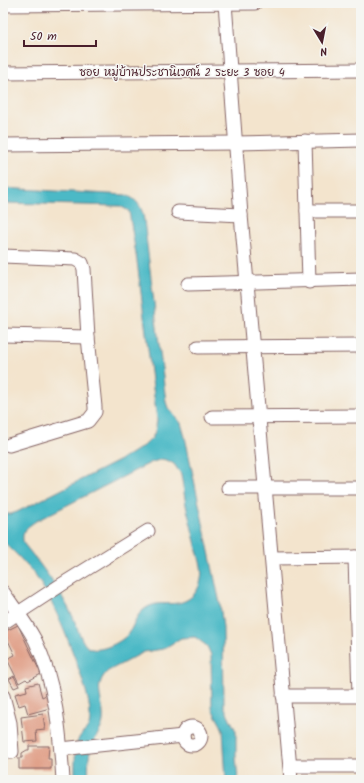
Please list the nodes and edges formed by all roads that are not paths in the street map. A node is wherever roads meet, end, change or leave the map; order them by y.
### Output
1 (225, 3) edge
2 (255, 3) edge
3 (3, 5) edge
4 (361, 70) edge
5 (229, 72) junction
6 (3, 73) edge
7 (361, 140) edge
8 (305, 141) junction
9 (236, 143) junction
10 (3, 145) edge
11 (361, 211) edge
12 (178, 212) dead end
13 (307, 212) junction
14 (241, 215) junction
15 (3, 256) edge
16 (361, 279) edge
17 (248, 282) junction
18 (309, 282) junction
19 (188, 284) dead end
20 (3, 335) edge
21 (88, 337) junction
22 (361, 346) edge
23 (198, 347) dead end
24 (252, 347) junction
25 (361, 416) edge
26 (212, 417) dead end
27 (259, 417) junction
28 (9, 445) dead end
29 (228, 488) dead end
30 (265, 488) junction
31 (361, 488) edge
32 (148, 531) dead end
33 (358, 557) edge
34 (272, 558) junction
35 (3, 592) edge
36 (18, 614) junction
37 (3, 624) edge
38 (359, 627) edge
39 (3, 696) edge
40 (283, 696) junction
41 (360, 696) edge
42 (183, 736) dead end
43 (61, 749) junction
44 (12, 752) dead end
45 (290, 766) junction
46 (361, 766) edge
47 (63, 780) edge
48 (291, 780) edge

1 - 2 street
1 - 3 street
1 - 5 street
4 - 5 street, ซอย หมู่บ้านประชานิเวศน์ 2 ระยะ 3 ซอย 4
5 - 6 street, ซอย หมู่บ้านประชานิเวศน์ 2 ระยะ 3 ซอย 4
5 - 9 street
7 - 8 street
8 - 9 street
8 - 13 street
9 - 10 street
9 - 14 street
11 - 13 street
12 - 14 street
13 - 18 street
14 - 17 street
15 - 21 street
16 - 18 street
17 - 18 street
17 - 19 street
17 - 24 street
20 - 21 street
21 - 28 street
22 - 24 street
23 - 24 street
24 - 27 street
25 - 27 street
26 - 27 street
27 - 30 street
29 - 30 street
30 - 31 street
30 - 34 street
32 - 36 street
33 - 34 street
33 - 38 street
34 - 40 street
35 - 36 street
36 - 37 street
36 - 43 street
38 - 41 street
39 - 44 street
40 - 41 street
40 - 45 street
42 - 43 street
43 - 47 street
45 - 46 street
45 - 48 street

